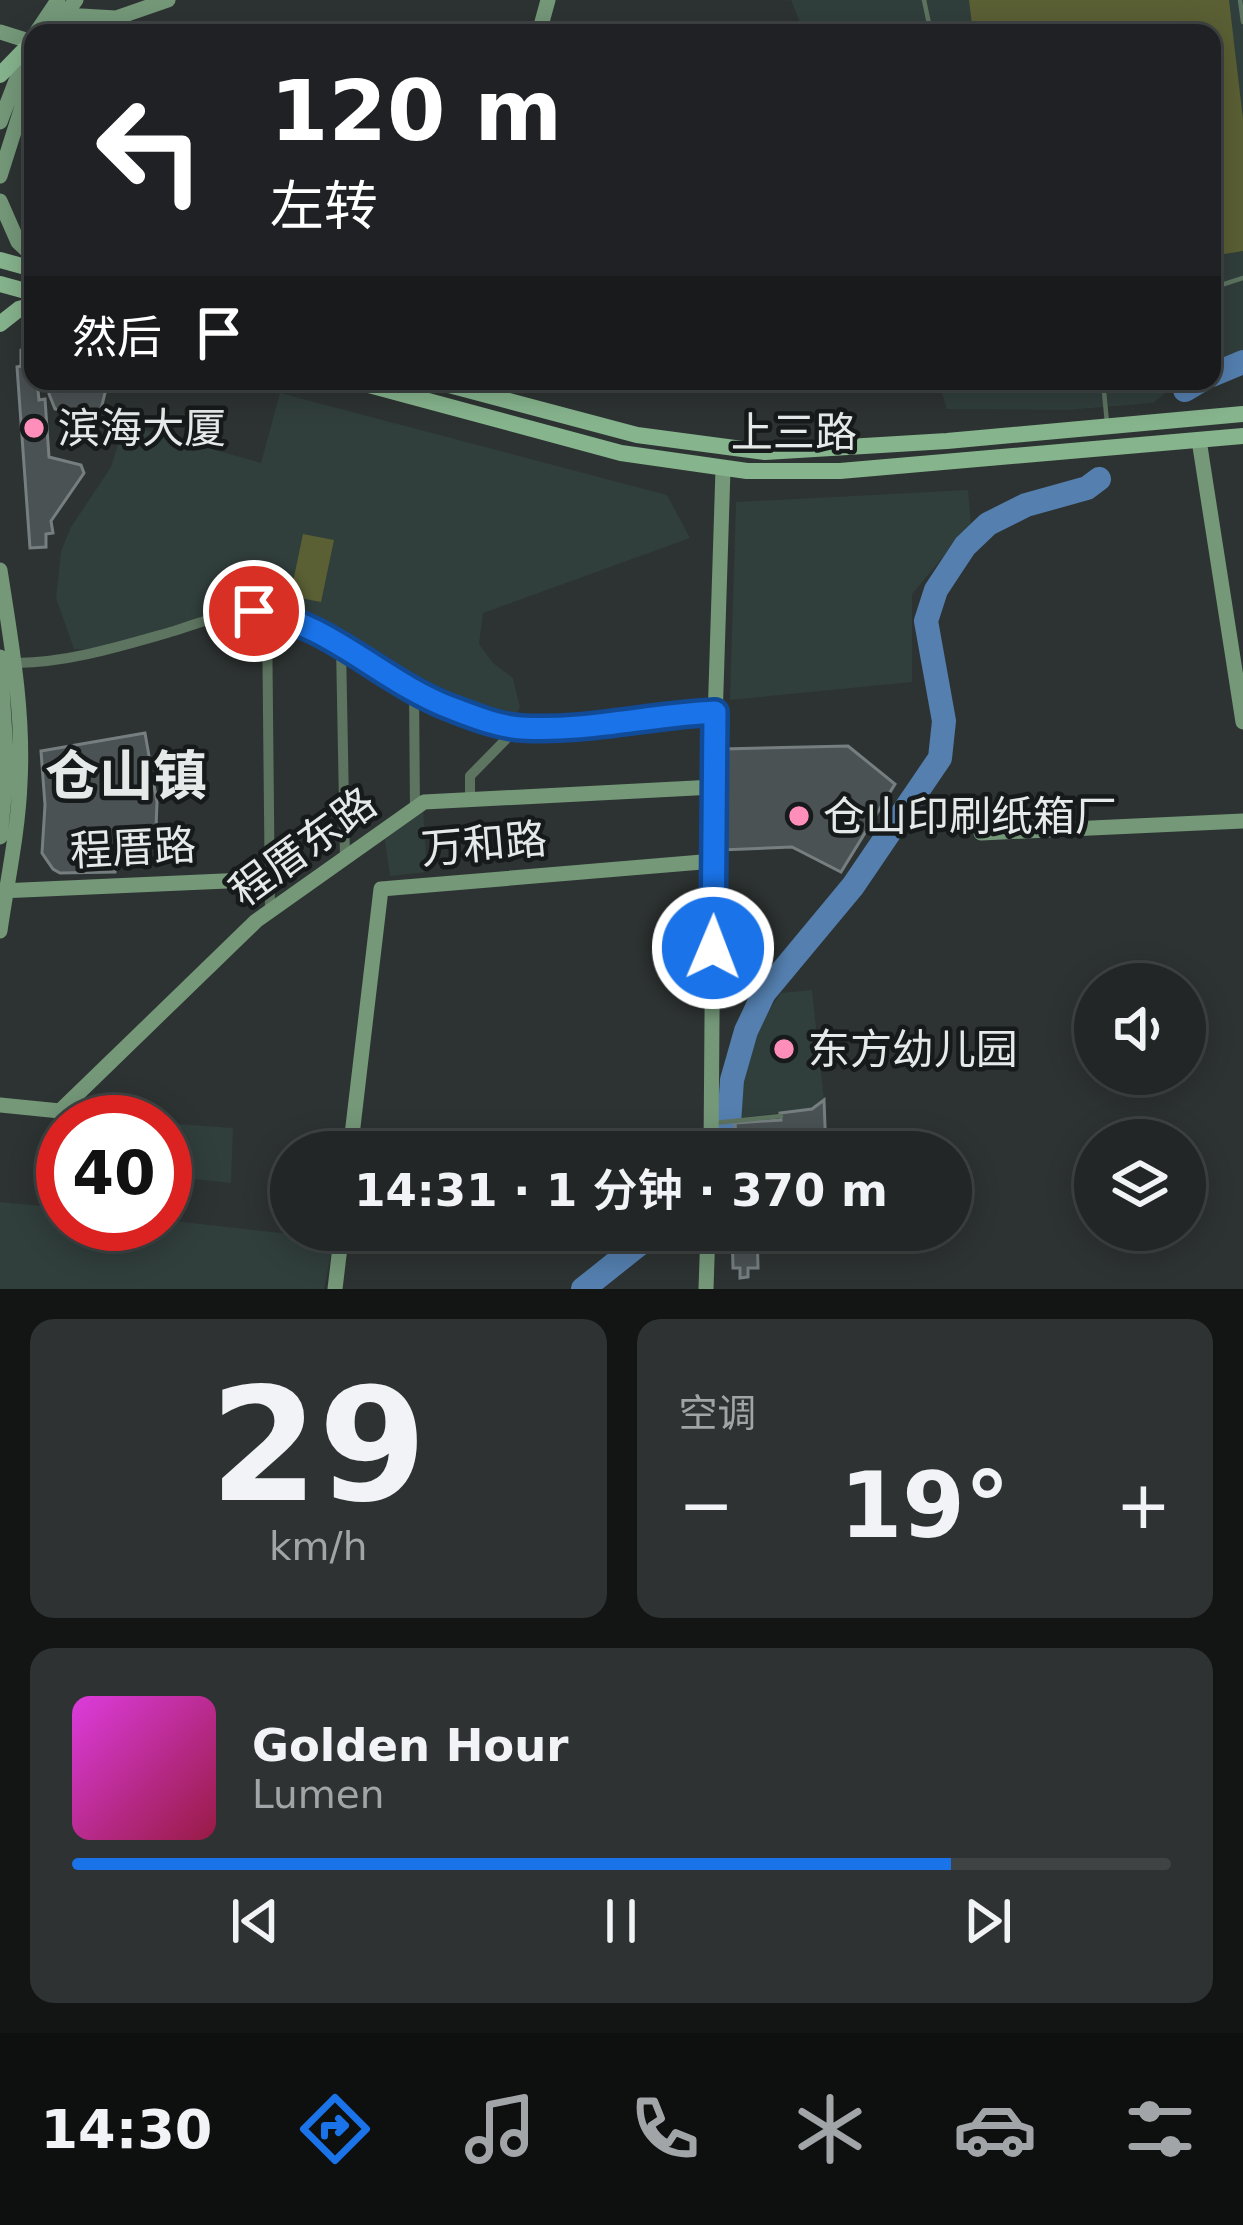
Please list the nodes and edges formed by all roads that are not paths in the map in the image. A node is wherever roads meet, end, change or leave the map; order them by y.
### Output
1 (76, 0) edge
2 (168, 0) edge
3 (1240, 0) edge
4 (61, 8) edge
5 (1243, 22) edge
6 (24, 49) edge
7 (24, 63) edge
8 (0, 75) edge
9 (24, 100) edge
10 (0, 122) edge
11 (0, 176) edge
12 (0, 201) edge
13 (24, 248) edge
14 (387, 390) edge
15 (472, 390) edge
16 (1104, 390) edge
17 (1243, 414) edge
18 (1107, 427) junction
19 (1243, 436) edge
20 (1199, 440) junction
21 (723, 469) junction
22 (0, 570) edge
23 (267, 613) junction
24 (341, 646) junction
25 (8, 660) edge
26 (414, 689) junction
27 (715, 712) junction
28 (1243, 722) edge
29 (517, 728) junction
30 (714, 787) junction
31 (470, 800) junction
32 (416, 810) junction
33 (1243, 821) edge
34 (981, 833) dead end
35 (0, 837) edge
36 (345, 857) junction
37 (714, 861) junction
38 (270, 879) junction
39 (3, 891) edge
40 (270, 910) junction
41 (0, 931) edge
42 (0, 1105) edge
43 (781, 1116) dead end
44 (714, 1122) junction
45 (352, 1131) edge
46 (713, 1131) edge
47 (340, 1251) edge
48 (707, 1251) edge
49 (335, 1289) edge
50 (706, 1289) edge

1 - 4 street
2 - 4 street
3 - 5 lane
6 - 8 main road
7 - 10 street
9 - 11 street
12 - 13 street
14 - 21 main road, 上三路
15 - 18 main road, 上三路
16 - 18 lane
17 - 18 main road, 上三路
19 - 20 main road, 上三路
20 - 21 main road, 上三路
20 - 28 street
21 - 27 street
22 - 25 street
23 - 24 street
23 - 25 street
23 - 38 street
24 - 26 street
24 - 36 street
25 - 35 street
25 - 39 street
26 - 29 street
26 - 32 street
27 - 29 street
27 - 30 street
29 - 31 street
30 - 31 street, 程厝东路
30 - 37 street
31 - 32 street, 程厝东路
32 - 36 street, 程厝东路
33 - 34 street
36 - 40 street, 程厝东路
37 - 44 street
37 - 45 street, 万和路
38 - 39 street, 程厝路
38 - 40 street
39 - 41 street
40 - 42 street, 程厝东路
43 - 44 lane
44 - 46 street
47 - 49 street
48 - 50 street

